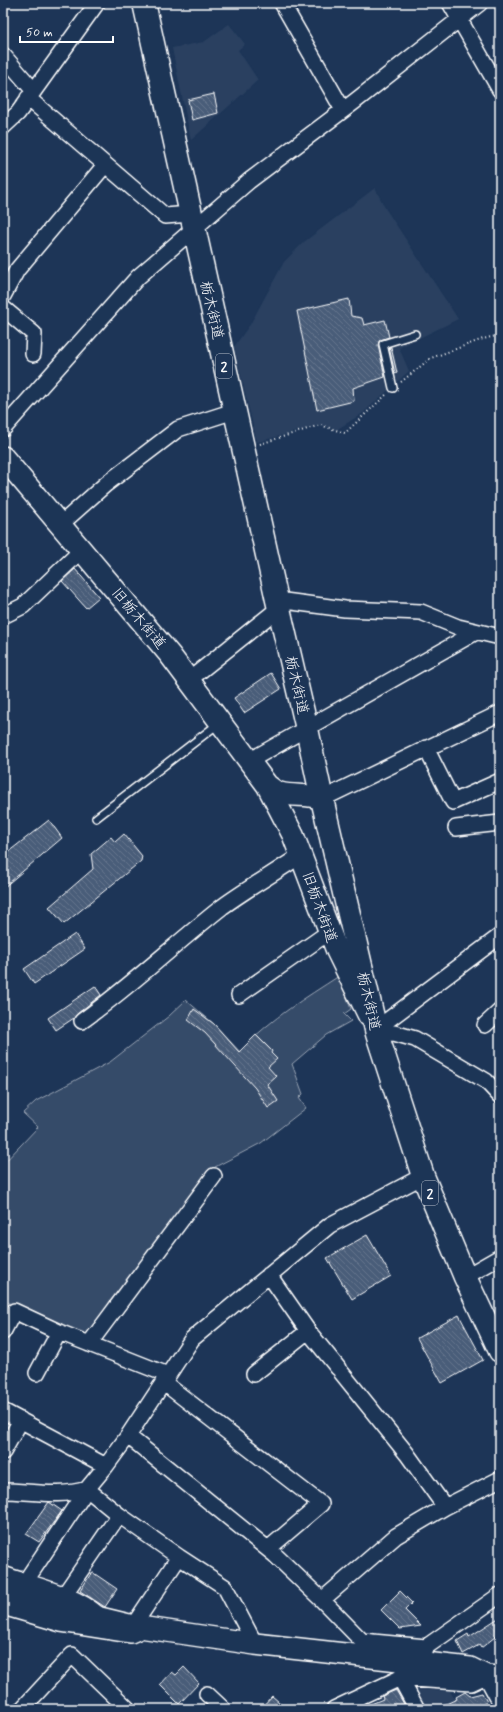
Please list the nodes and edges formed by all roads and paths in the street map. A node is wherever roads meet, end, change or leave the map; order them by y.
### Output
1 (97, 3) edge
2 (144, 3) edge
3 (282, 3) edge
4 (450, 3) edge
5 (480, 3) edge
6 (459, 19) junction
7 (3, 55) edge
8 (500, 90) edge
9 (31, 94) junction
10 (344, 110) junction
11 (3, 127) edge
12 (104, 165) junction
13 (192, 221) junction
14 (3, 296) edge
15 (3, 308) edge
16 (415, 334) dead end
17 (500, 335) edge
18 (33, 354) dead end
19 (393, 388) junction
20 (234, 411) junction
21 (3, 429) edge
22 (243, 450) junction
23 (3, 457) edge
24 (61, 524) junction
25 (82, 550) junction
26 (278, 604) junction
27 (3, 616) edge
28 (476, 632) junction
29 (500, 637) edge
30 (189, 680) junction
31 (500, 712) edge
32 (220, 722) junction
33 (307, 729) junction
34 (426, 748) junction
35 (249, 761) junction
36 (314, 766) junction
37 (500, 781) edge
38 (273, 789) junction
39 (322, 799) junction
40 (96, 818) dead end
41 (500, 823) edge
42 (456, 828) dead end
43 (301, 854) junction
44 (329, 932) junction
45 (500, 936) edge
46 (239, 995) dead end
47 (500, 1011) edge
48 (82, 1021) dead end
49 (485, 1025) dead end
50 (376, 1031) junction
51 (500, 1096) edge
52 (214, 1176) dead end
53 (423, 1176) junction
54 (500, 1257) edge
55 (269, 1275) junction
56 (465, 1277) junction
57 (9, 1308) edge
58 (308, 1331) junction
59 (3, 1332) edge
60 (59, 1332) junction
61 (89, 1344) junction
62 (500, 1351) edge
63 (37, 1373) dead end
64 (254, 1374) dead end
65 (166, 1378) junction
66 (3, 1411) edge
67 (21, 1420) junction
68 (128, 1436) junction
69 (3, 1452) edge
70 (106, 1466) junction
71 (500, 1479) edge
72 (87, 1489) junction
73 (3, 1491) edge
74 (445, 1507) junction
75 (119, 1515) junction
76 (268, 1549) junction
77 (179, 1558) junction
78 (3, 1574) edge
79 (25, 1582) junction
80 (3, 1590) edge
81 (500, 1596) edge
82 (322, 1600) junction
83 (61, 1602) junction
84 (3, 1607) edge
85 (139, 1627) junction
86 (255, 1644) junction
87 (405, 1661) junction
88 (493, 1676) edge
89 (207, 1694) dead end
90 (500, 1702) edge
91 (22, 1709) edge
92 (128, 1709) edge
93 (222, 1709) edge
94 (336, 1709) edge
95 (417, 1709) edge

1 - 9 street
2 - 13 main road, 栃木街道 / 2
3 - 10 street
4 - 6 street
5 - 6 street
6 - 8 street
6 - 10 street
7 - 9 street
9 - 11 street
9 - 12 street
10 - 13 street
12 - 13 street
12 - 14 street
13 - 20 main road, 栃木街道 / 2
13 - 21 street
15 - 18 street
16 - 19 lane
17 - 19 path
19 - 22 path
20 - 22 main road, 栃木街道 / 2
20 - 24 street
22 - 26 main road, 栃木街道 / 2
23 - 24 main road, 旧栃木街道
24 - 25 main road, 旧栃木街道
25 - 27 street
25 - 30 main road, 旧栃木街道
26 - 28 street
26 - 30 street
26 - 33 main road, 栃木街道 / 2
28 - 29 street
28 - 33 street
30 - 32 main road, 旧栃木街道
31 - 34 street
32 - 35 main road, 旧栃木街道
32 - 40 lane
33 - 35 street
33 - 36 main road, 栃木街道 / 2
34 - 37 street
34 - 39 street
35 - 38 main road, 旧栃木街道
36 - 38 main road
36 - 39 main road, 栃木街道 / 2
38 - 39 main road
38 - 43 main road, 旧栃木街道
38 - 44 main road
39 - 50 main road, 栃木街道 / 2
41 - 42 street
43 - 44 main road, 旧栃木街道
43 - 48 street
44 - 46 street
44 - 50 main road, 旧栃木街道
45 - 50 street
47 - 49 street
50 - 51 street
50 - 53 main road, 栃木街道 / 2
52 - 61 street
53 - 55 street
53 - 56 main road, 栃木街道 / 2
54 - 56 street
55 - 58 street
55 - 65 street
56 - 62 main road, 栃木街道 / 2
57 - 59 street
57 - 60 street
58 - 64 street
58 - 74 street
60 - 61 street
60 - 63 street
61 - 65 street
65 - 68 street
65 - 76 street
66 - 67 street
67 - 69 street
67 - 70 street
68 - 70 street
68 - 76 street
70 - 72 street
71 - 74 street
72 - 73 street
72 - 75 street
72 - 79 street
74 - 82 street
75 - 77 street
75 - 83 street
76 - 82 street
77 - 85 street
77 - 86 street
78 - 79 street
79 - 83 street
80 - 83 main road
81 - 87 street
82 - 87 street
83 - 85 main road
84 - 85 street
85 - 86 main road
86 - 87 main road
87 - 88 main road
87 - 94 street
87 - 95 street
88 - 90 street
89 - 93 street
91 - 92 street

